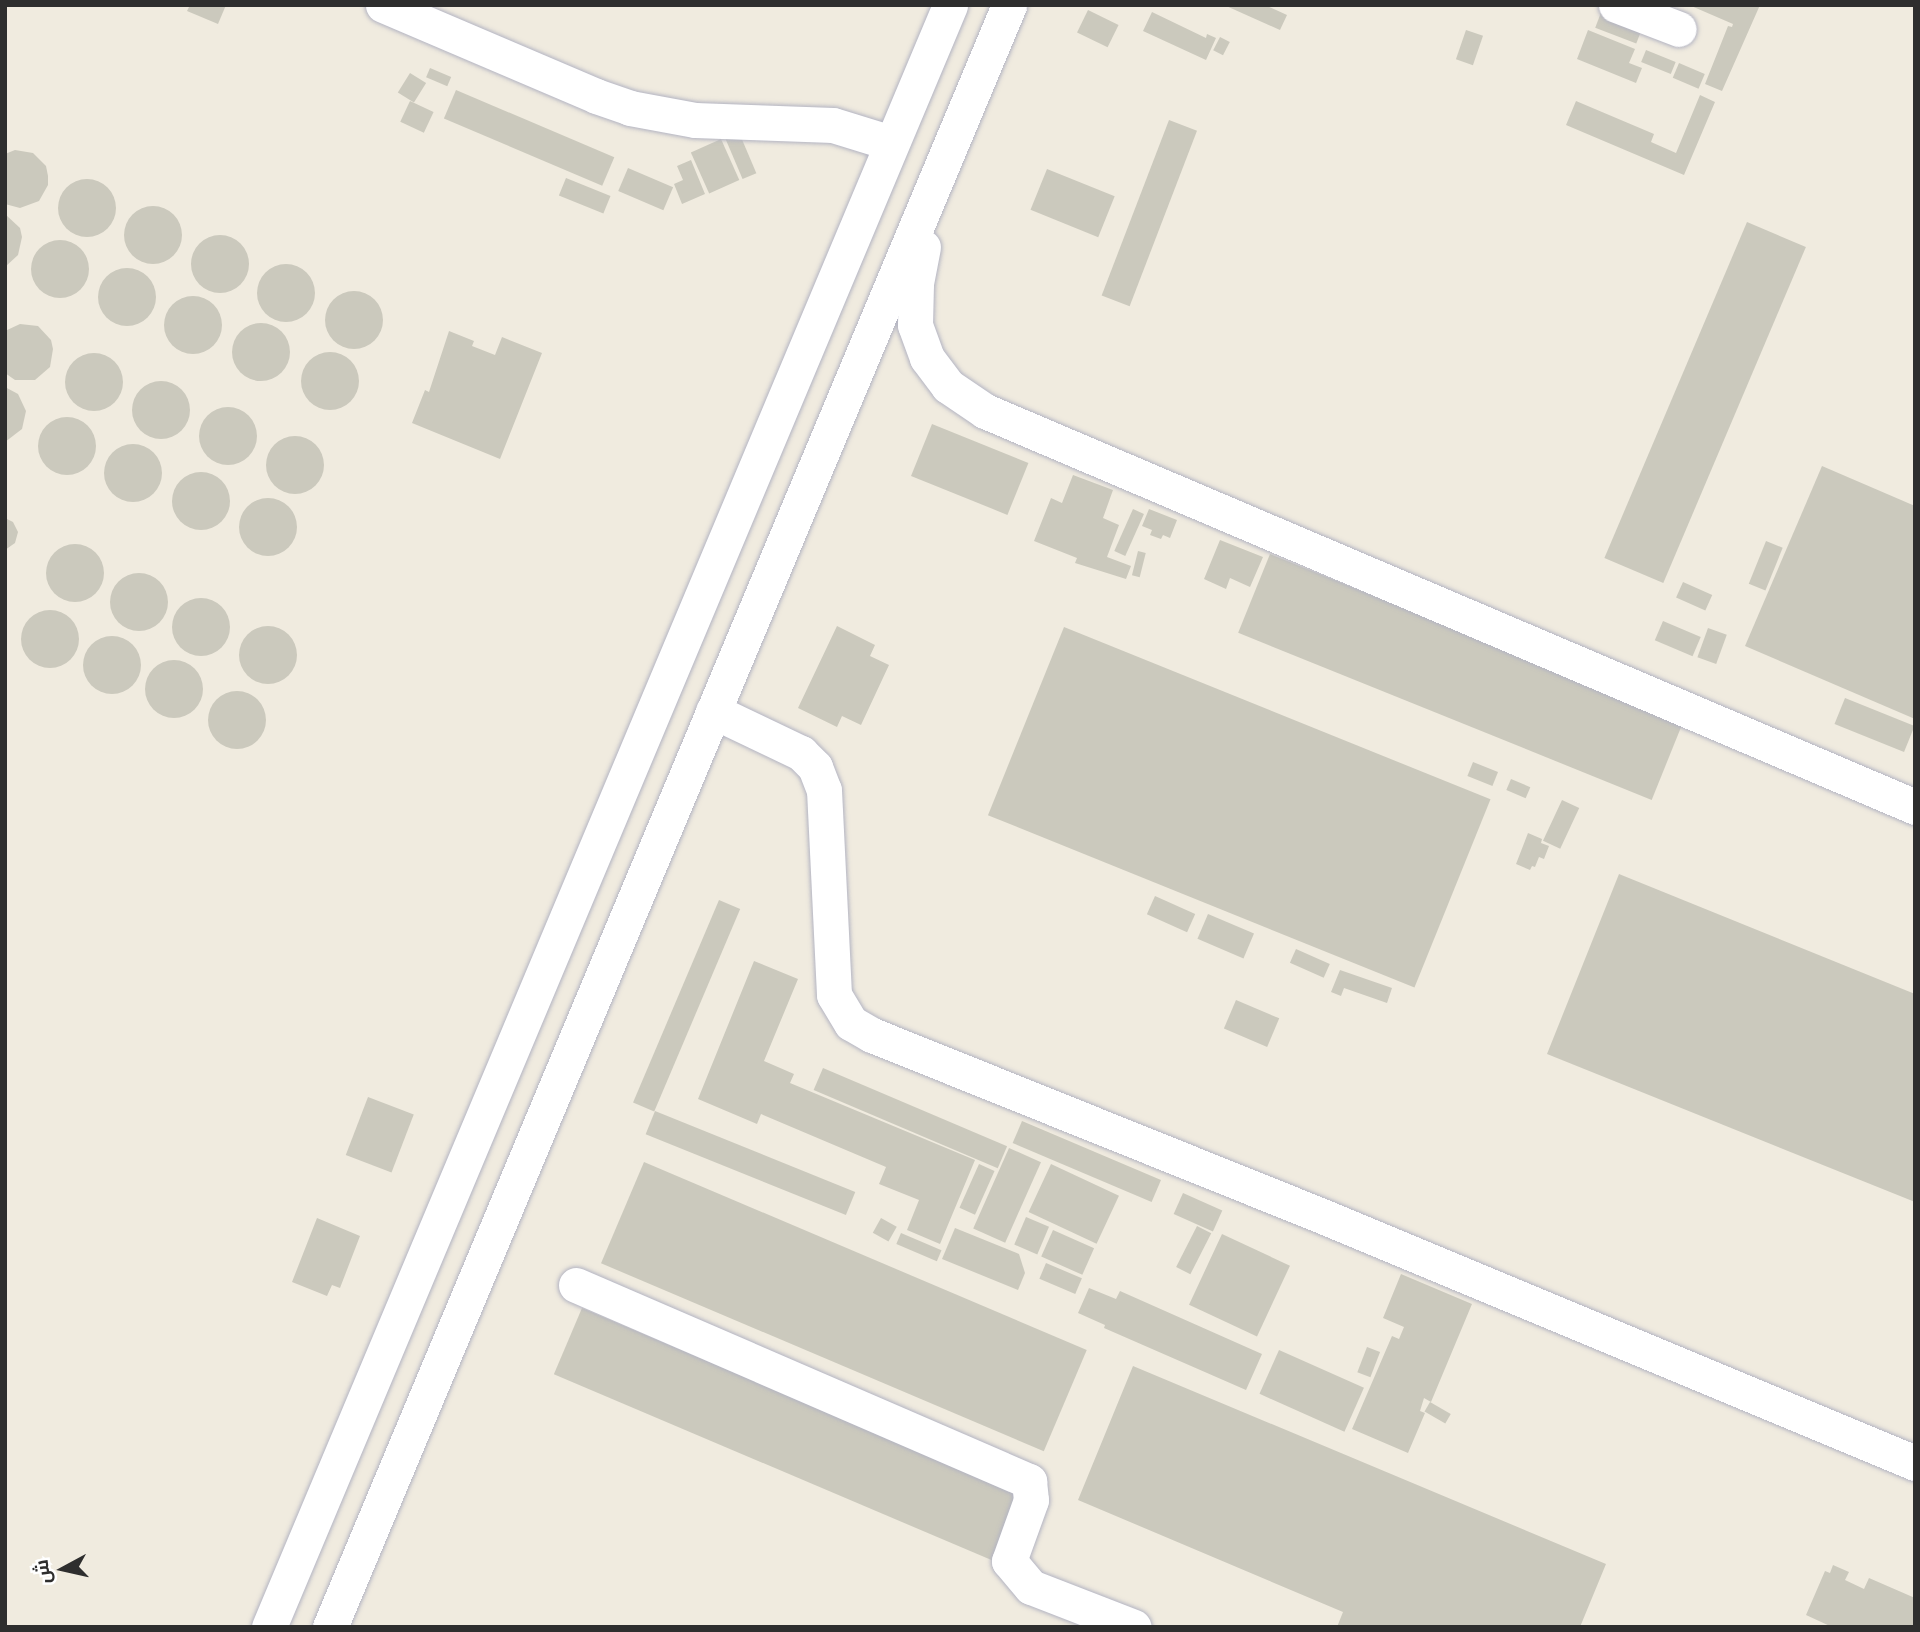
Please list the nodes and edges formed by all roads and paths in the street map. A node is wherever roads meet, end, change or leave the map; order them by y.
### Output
1 (383, 5) edge
2 (950, 5) edge
3 (1009, 5) edge
4 (1616, 5) edge
5 (1679, 29) dead end
6 (963, 116) junction
7 (891, 143) junction
8 (713, 711) junction
9 (1915, 807) edge
10 (576, 1285) dead end
11 (1915, 1463) edge
12 (270, 1627) edge
13 (330, 1627) edge
14 (1134, 1627) edge

1 - 7 street
2 - 7 street
3 - 6 street
4 - 5 street
6 - 8 street
6 - 9 street
7 - 12 street
8 - 11 street
8 - 13 street
10 - 14 street

